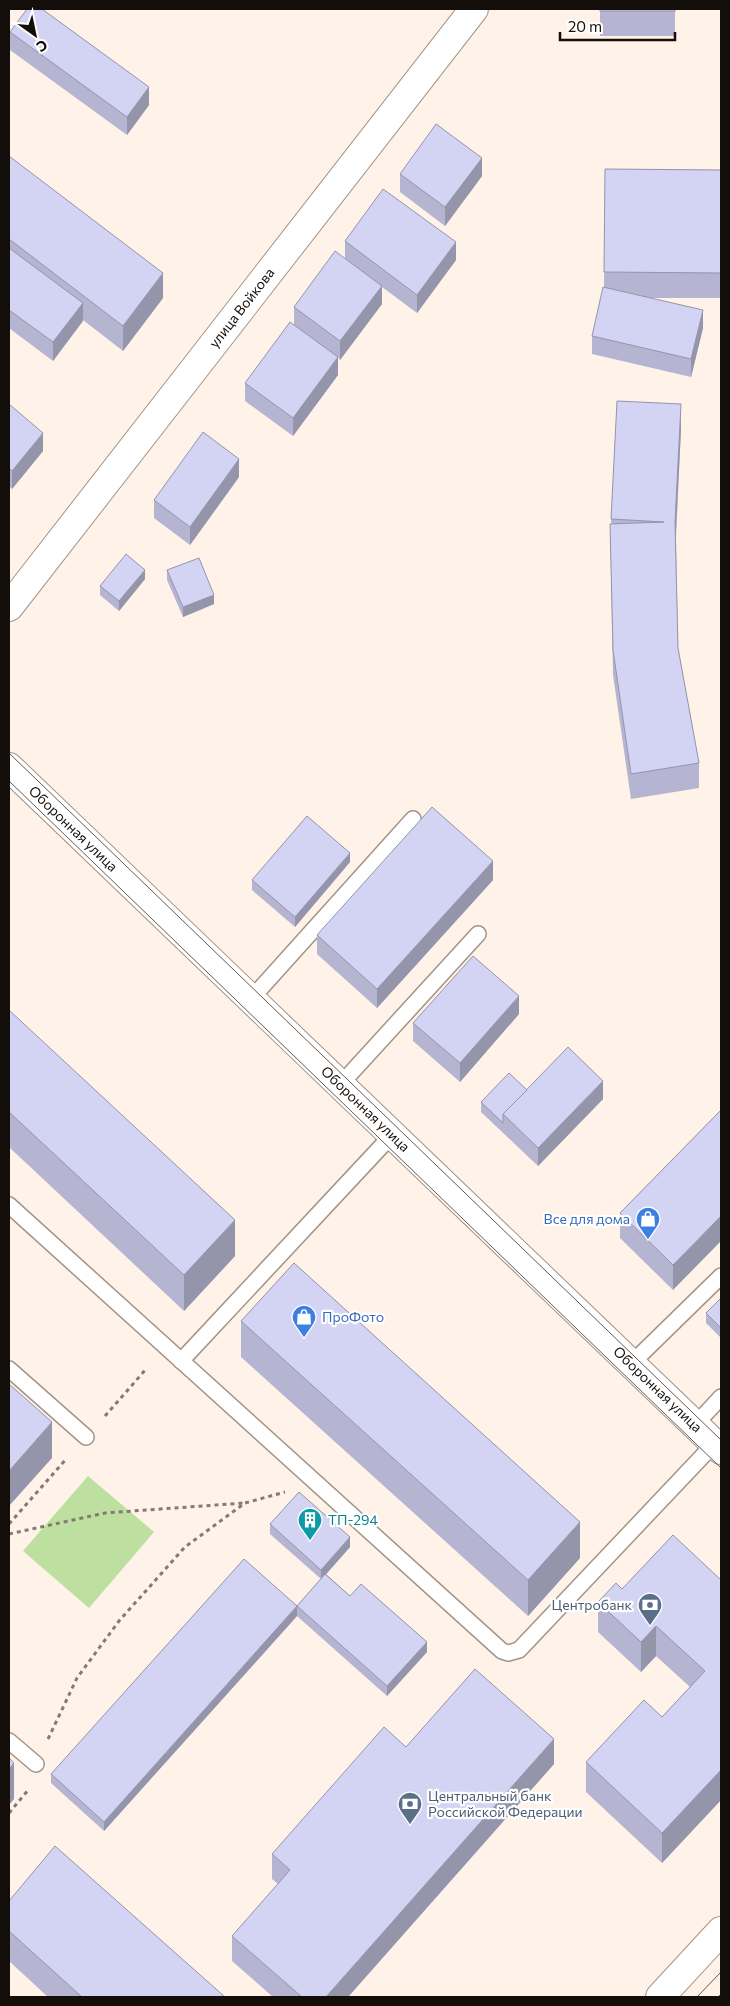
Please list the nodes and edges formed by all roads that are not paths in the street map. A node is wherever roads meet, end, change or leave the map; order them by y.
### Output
1 (474, 9) edge
2 (9, 607) edge
3 (9, 767) edge
4 (413, 819) dead end
5 (478, 934) dead end
6 (251, 999) junction
7 (340, 1085) junction
8 (392, 1135) junction
9 (9, 1205) edge
10 (721, 1276) edge
11 (181, 1361) junction
12 (631, 1364) junction
13 (9, 1369) edge
14 (721, 1397) edge
15 (695, 1425) junction
16 (86, 1437) dead end
17 (718, 1447) edge
18 (9, 1740) edge
19 (36, 1764) road end
20 (721, 1931) edge
21 (660, 1997) edge

1 - 2 main road, улица Войкова
3 - 6 main road, Оборонная улица
4 - 6 lane
5 - 7 lane
6 - 7 main road, Оборонная улица
7 - 8 main road, Оборонная улица
8 - 11 lane
8 - 12 main road, Оборонная улица
9 - 11 lane
10 - 12 lane
11 - 17 lane
12 - 15 main road, Оборонная улица
13 - 16 lane
14 - 15 lane
15 - 17 main road, Оборонная улица
18 - 19 lane
20 - 21 main road

